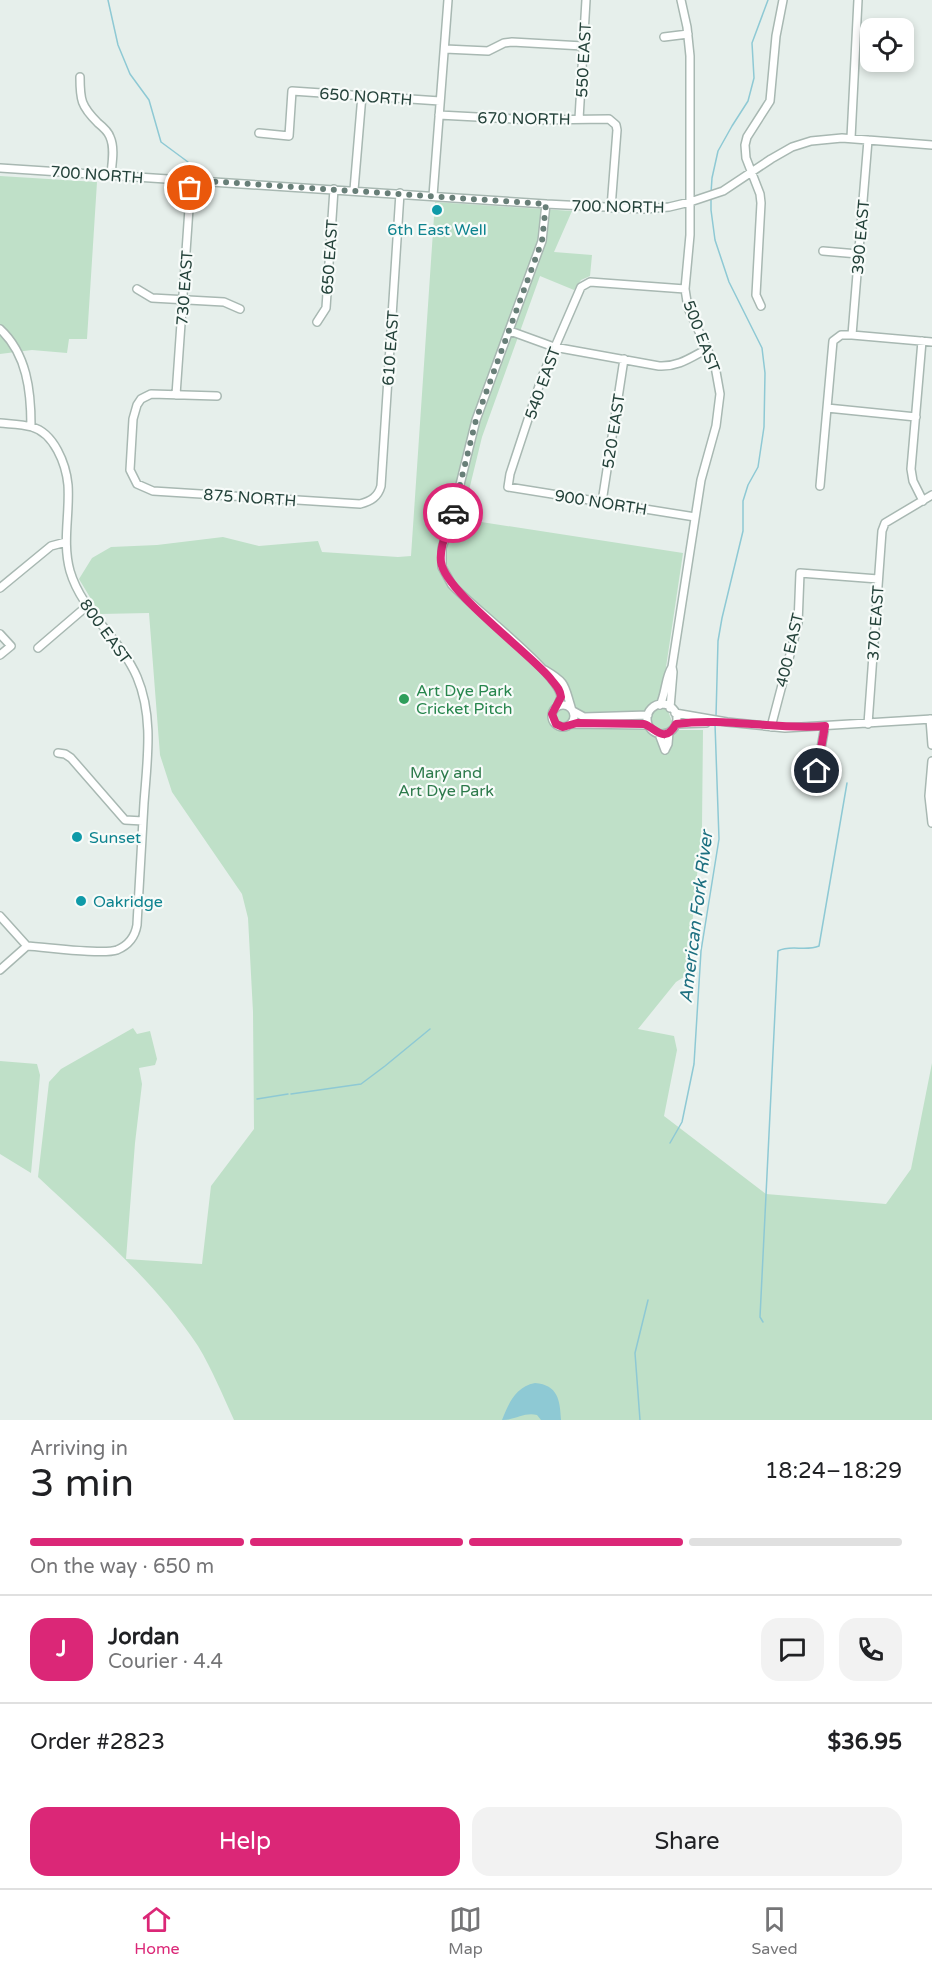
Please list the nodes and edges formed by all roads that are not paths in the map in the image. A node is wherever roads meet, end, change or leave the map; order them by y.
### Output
1 (448, 0) edge
2 (586, 0) edge
3 (681, 0) edge
4 (783, 0) edge
5 (858, 0) edge
6 (688, 34) junction
7 (664, 37) dead end
8 (584, 46) junction
9 (445, 49) junction
10 (80, 77) dead end
11 (362, 95) junction
12 (440, 101) junction
13 (439, 115) junction
14 (579, 119) junction
15 (260, 133) dead end
16 (851, 138) junction
17 (868, 140) junction
18 (932, 145) edge
19 (0, 168) edge
20 (751, 173) junction
21 (111, 174) junction
22 (191, 180) junction
23 (334, 189) junction
24 (354, 190) junction
25 (400, 193) junction
26 (433, 196) junction
27 (690, 202) junction
28 (546, 204) junction
29 (611, 208) junction
30 (823, 251) dead end
31 (858, 254) junction
32 (137, 289) dead end
33 (685, 289) junction
34 (183, 300) junction
35 (761, 306) dead end
36 (240, 309) dead end
37 (317, 322) dead end
38 (0, 329) edge
39 (510, 331) junction
40 (852, 335) junction
41 (922, 341) junction
42 (932, 342) edge
43 (554, 347) junction
44 (706, 349) junction
45 (624, 359) junction
46 (176, 395) junction
47 (217, 396) dead end
48 (826, 408) junction
49 (915, 417) junction
50 (0, 423) edge
51 (31, 426) junction
52 (820, 486) dead end
53 (508, 487) joint
54 (932, 495) edge
55 (373, 500) joint
56 (923, 501) junction
57 (602, 502) junction
58 (695, 518) junction
59 (66, 542) junction
60 (878, 579) junction
61 (0, 588) edge
62 (87, 606) junction
63 (0, 634) edge
64 (38, 648) dead end
65 (0, 655) edge
66 (541, 667) junction
67 (672, 667) junction
68 (660, 705) junction
69 (557, 707) junction
70 (572, 709) junction
71 (673, 710) junction
72 (648, 715) junction
73 (931, 719) edge
74 (705, 720) junction
75 (571, 724) junction
76 (676, 724) junction
77 (868, 724) junction
78 (648, 725) junction
79 (825, 726) junction
80 (771, 727) junction
81 (669, 732) junction
82 (659, 734) junction
83 (932, 745) edge
84 (58, 753) dead end
85 (932, 761) edge
86 (817, 771) dead end
87 (143, 821) junction
88 (932, 823) edge
89 (0, 916) edge
90 (27, 946) junction
91 (0, 970) edge

1 - 9 street
2 - 8 street, 550 EAST
3 - 6 street, 500 EAST
4 - 20 street
5 - 16 street
6 - 7 street
6 - 27 street, 500 EAST
8 - 9 street
8 - 14 street, 550 EAST
9 - 12 street
10 - 21 street
11 - 12 street, 650 NORTH
11 - 15 street, 650 NORTH
11 - 24 street
12 - 13 street
13 - 14 street, 670 NORTH
13 - 26 street
14 - 29 street, 670 NORTH
16 - 17 street, 700 NORTH
16 - 20 street, 700 NORTH
17 - 18 street, 700 NORTH
17 - 31 street, 390 EAST
19 - 21 street, 700 NORTH
20 - 27 street, 700 NORTH
20 - 35 street
21 - 22 street, 700 NORTH
22 - 23 street, 700 NORTH
22 - 34 street, 730 EAST
23 - 24 street, 700 NORTH
23 - 37 street, 650 EAST
24 - 25 street, 700 NORTH
25 - 26 street, 700 NORTH
25 - 55 street, 610 EAST
26 - 28 street, 700 NORTH
27 - 29 street, 700 NORTH
27 - 33 street, 500 EAST
28 - 29 street, 700 NORTH
28 - 39 street
30 - 31 street
31 - 40 street, 390 EAST
32 - 34 street
33 - 43 street, 540 EAST
33 - 44 street, 500 EAST
34 - 36 street
34 - 46 street, 730 EAST
38 - 51 street
39 - 43 street
39 - 66 street
40 - 41 street
40 - 48 street
41 - 42 street
41 - 49 street
43 - 45 street
43 - 53 street, 540 EAST
44 - 45 street
44 - 58 street, 500 EAST
45 - 57 street, 520 EAST
46 - 47 street
46 - 55 street, 875 NORTH
48 - 49 street
48 - 52 street
49 - 56 street
50 - 51 street
51 - 59 street, 800 EAST
53 - 57 street, 900 NORTH
54 - 56 street
56 - 60 street, 370 EAST
57 - 58 street, 900 NORTH
58 - 67 street, 500 EAST
59 - 61 street
59 - 62 street, 800 EAST
60 - 77 street, 370 EAST
60 - 80 street, 400 EAST
62 - 64 street
62 - 87 street, 800 EAST
63 - 65 street
66 - 69 street
66 - 70 street
67 - 68 street, 500 EAST
67 - 71 street, 500 EAST
68 - 71 street
68 - 72 street
69 - 70 street
69 - 75 street
70 - 72 street
70 - 75 street
71 - 74 street
71 - 76 street
72 - 78 street
73 - 77 street
73 - 83 street
74 - 76 street
74 - 80 street
75 - 78 street
76 - 81 street
77 - 79 street
78 - 82 street
79 - 80 street
79 - 86 street
81 - 82 street
81 - 82 street
84 - 87 street
85 - 88 street
87 - 90 street, 800 EAST
89 - 90 street
90 - 91 street

